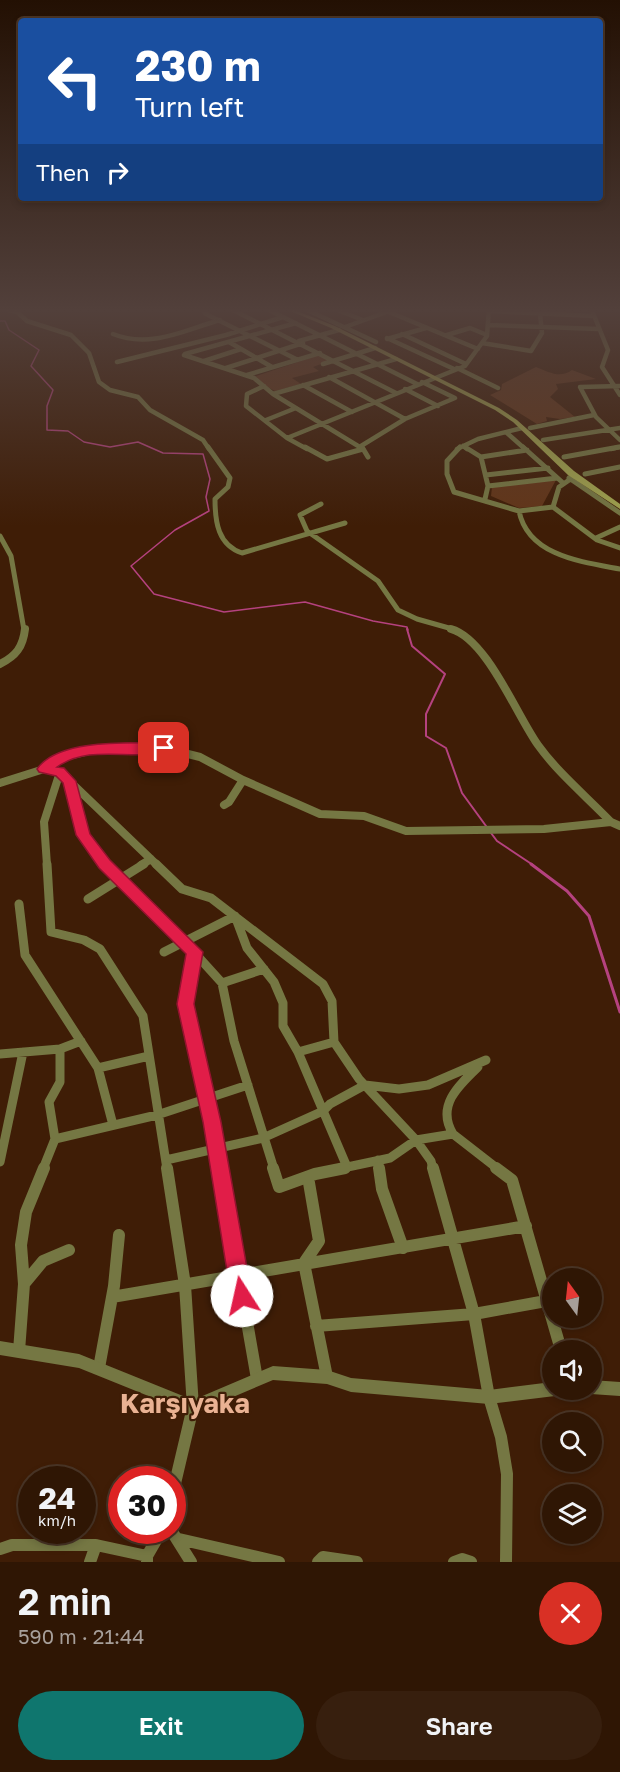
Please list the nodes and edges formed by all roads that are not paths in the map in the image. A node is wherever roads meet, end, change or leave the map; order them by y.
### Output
1 (99, 381) edge
2 (257, 381) edge
3 (316, 381) edge
4 (336, 381) edge
5 (374, 381) edge
6 (415, 381) edge
7 (424, 381) edge
8 (444, 381) edge
9 (482, 381) edge
10 (609, 381) edge
11 (419, 383) junction
12 (303, 385) junction
13 (264, 386) junction
14 (612, 386) junction
15 (620, 386) edge
16 (498, 388) dead end
17 (405, 389) junction
18 (396, 393) junction
19 (273, 394) junction
20 (620, 395) edge
21 (373, 403) junction
22 (438, 406) junction
23 (296, 408) junction
24 (352, 412) junction
25 (594, 415) junction
26 (405, 418) junction
27 (266, 420) junction
28 (324, 423) junction
29 (541, 426) junction
30 (526, 428) junction
31 (620, 428) edge
32 (607, 431) junction
33 (507, 433) junction
34 (287, 438) junction
35 (556, 438) junction
36 (543, 440) junction
37 (620, 440) edge
38 (463, 446) junction
39 (620, 447) edge
40 (362, 448) junction
41 (527, 450) junction
42 (481, 457) junction
43 (564, 457) junction
44 (368, 458) dead end
45 (620, 467) edge
46 (548, 468) junction
47 (585, 474) junction
48 (486, 475) junction
49 (572, 477) junction
50 (560, 480) junction
51 (488, 486) junction
52 (620, 498) edge
53 (485, 499) junction
54 (321, 504) dead end
55 (553, 507) junction
56 (620, 507) edge
57 (519, 511) junction
58 (620, 513) edge
59 (345, 522) dead end
60 (620, 527) edge
61 (315, 534) junction
62 (0, 536) edge
63 (596, 538) junction
64 (620, 548) edge
65 (620, 569) edge
66 (0, 664) edge
67 (44, 769) junction
68 (60, 772) junction
69 (243, 780) junction
70 (69, 781) junction
71 (0, 783) edge
72 (224, 805) dead end
73 (611, 822) junction
74 (620, 826) edge
75 (151, 859) junction
76 (118, 879) junction
77 (88, 899) dead end
78 (19, 904) dead end
79 (235, 916) junction
80 (184, 941) junction
81 (164, 952) dead end
82 (195, 952) junction
83 (264, 969) junction
84 (222, 983) junction
85 (81, 1041) junction
86 (334, 1042) junction
87 (60, 1049) junction
88 (23, 1052) junction
89 (298, 1052) junction
90 (0, 1054) edge
91 (149, 1056) junction
92 (98, 1068) junction
93 (248, 1085) junction
94 (365, 1085) junction
95 (207, 1099) junction
96 (323, 1111) junction
97 (157, 1115) junction
98 (113, 1125) junction
99 (453, 1134) junction
100 (263, 1138) junction
101 (55, 1139) junction
102 (416, 1140) junction
103 (3, 1144) edge
104 (216, 1148) junction
105 (166, 1160) junction
106 (378, 1160) junction
107 (0, 1162) edge
108 (347, 1167) junction
109 (308, 1177) junction
110 (526, 1227) junction
111 (119, 1235) dead end
112 (453, 1239) junction
113 (403, 1248) junction
114 (69, 1250) dead end
115 (303, 1263) junction
116 (238, 1276) junction
117 (24, 1284) junction
118 (185, 1285) junction
119 (542, 1286) edge
120 (112, 1297) junction
121 (542, 1302) edge
122 (474, 1314) junction
123 (316, 1326) junction
124 (0, 1348) edge
125 (19, 1351) junction
126 (99, 1368) junction
127 (327, 1377) junction
128 (257, 1379) junction
129 (602, 1388) edge
130 (620, 1389) edge
131 (542, 1391) edge
132 (489, 1397) junction
133 (193, 1407) junction
134 (179, 1466) edge
135 (186, 1537) edge
136 (155, 1544) edge
137 (181, 1544) edge
138 (96, 1545) junction
139 (0, 1549) edge
140 (147, 1559) edge
141 (90, 1562) edge
142 (191, 1562) edge
143 (279, 1562) edge
144 (318, 1562) edge
145 (357, 1562) edge
146 (454, 1562) edge
147 (471, 1562) edge
148 (506, 1562) edge

1 - 61 street
2 - 13 street
3 - 12 street
4 - 21 street
5 - 18 street
6 - 11 street
7 - 11 street
8 - 30 main road
9 - 16 street
10 - 14 street
11 - 17 street
11 - 22 street
12 - 19 street
12 - 24 street
13 - 19 street
13 - 27 street
14 - 15 street
14 - 20 street
14 - 25 street
17 - 18 street
17 - 22 street
18 - 21 street
19 - 23 street
21 - 24 street
21 - 26 street
22 - 26 street
23 - 27 street
23 - 28 street
24 - 28 street
25 - 29 street
25 - 32 street
26 - 40 street
27 - 34 street
28 - 34 street
28 - 40 street
29 - 30 street
29 - 35 street
30 - 33 street
30 - 36 main road
30 - 49 main road
31 - 32 street
32 - 35 street
32 - 37 street
33 - 38 street
33 - 41 street
34 - 40 street
35 - 36 street
36 - 43 main road
38 - 42 street
38 - 53 street
39 - 43 street
40 - 44 street
41 - 42 street
41 - 46 street
42 - 48 street
43 - 47 main road
45 - 47 street
46 - 48 street
46 - 50 street
47 - 52 main road
48 - 51 street
49 - 50 street
49 - 56 main road
49 - 58 street
50 - 51 street
50 - 55 street
51 - 53 street
53 - 57 street
54 - 61 street
55 - 57 street
55 - 63 street
57 - 65 street
59 - 61 street
60 - 63 street
61 - 73 street
62 - 66 street
63 - 64 street
67 - 68 street
67 - 69 street
67 - 71 street
68 - 70 street
68 - 91 street
69 - 72 street
69 - 73 street
70 - 75 street
70 - 76 street
73 - 74 street
75 - 76 street
75 - 79 street
76 - 77 street
76 - 80 street
78 - 85 street
79 - 80 street
79 - 83 street
79 - 86 street
80 - 81 street
80 - 82 street
82 - 84 street
82 - 95 street
83 - 84 street
83 - 89 street
84 - 93 street
85 - 87 street
85 - 92 street
86 - 89 street
86 - 94 street
87 - 88 street
87 - 101 street
88 - 90 street
88 - 103 street
89 - 96 street
91 - 92 street
91 - 97 street
92 - 98 street
93 - 95 street
93 - 100 street
94 - 96 street
94 - 99 street
94 - 102 street
95 - 97 street
95 - 104 street
96 - 100 street
96 - 108 street
97 - 98 street
97 - 105 street
98 - 101 street
99 - 102 street
99 - 110 street
100 - 104 street
100 - 109 street
101 - 117 street
102 - 106 street
102 - 112 street
103 - 107 street
104 - 105 street
104 - 116 street
105 - 118 street
106 - 108 street
106 - 113 street
108 - 109 street
109 - 115 street
110 - 112 street
110 - 119 street
111 - 120 street
112 - 113 street
112 - 122 street
113 - 115 street
114 - 117 street
115 - 116 street
115 - 123 street
116 - 118 street
116 - 128 street
117 - 125 street
118 - 120 street
118 - 133 street
120 - 126 street
121 - 122 street
122 - 123 street
122 - 132 street
123 - 127 street
124 - 125 street
125 - 126 street
126 - 133 street
127 - 128 street
127 - 132 street
128 - 133 street
129 - 130 street
131 - 132 street
132 - 148 street
133 - 134 street
135 - 143 street
136 - 140 street
137 - 142 street
138 - 139 street
138 - 140 street
138 - 141 street
144 - 145 street
146 - 147 street

